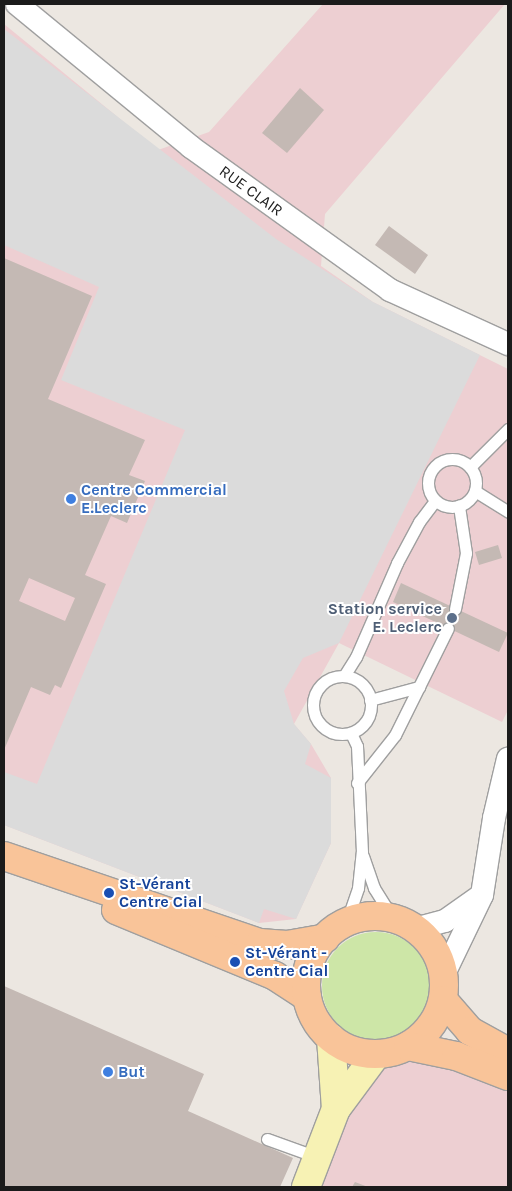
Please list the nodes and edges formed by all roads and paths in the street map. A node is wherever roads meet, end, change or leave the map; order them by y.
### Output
1 (17, 4) edge
2 (508, 344) edge
3 (508, 429) edge
4 (470, 467) junction
5 (475, 491) junction
6 (435, 501) junction
7 (459, 506) junction
8 (508, 512) edge
9 (455, 609) dead end
10 (448, 628) dead end
11 (344, 676) junction
12 (419, 687) junction
13 (370, 700) junction
14 (351, 733) junction
15 (508, 759) edge
16 (357, 783) junction
17 (362, 852) junction
18 (4, 856) edge
19 (498, 860) edge
20 (32, 868) junction
21 (482, 894) junction
22 (404, 924) junction
23 (335, 930) junction
24 (443, 988) junction
25 (307, 997) junction
26 (331, 1038) junction
27 (408, 1046) junction
28 (508, 1052) edge
29 (376, 1054) junction
30 (508, 1076) edge
31 (336, 1109) junction
32 (267, 1139) dead end
33 (319, 1158) junction
34 (306, 1187) edge

1 - 2 street, RUE CLAIR
3 - 4 lane
4 - 5 lane
4 - 6 lane
5 - 7 lane
5 - 8 lane
6 - 7 lane
6 - 11 lane
7 - 9 lane
10 - 12 lane
11 - 13 lane
11 - 14 lane
12 - 13 lane
12 - 16 lane
13 - 14 lane
14 - 16 lane
15 - 19 street
16 - 17 lane
17 - 22 lane
17 - 23 lane
18 - 20 main road
19 - 21 street
20 - 23 main road
20 - 25 main road
21 - 22 street
21 - 24 street
22 - 23 main road
22 - 24 main road
23 - 25 main road
24 - 27 main road
24 - 28 main road
25 - 26 main road
26 - 29 main road
26 - 31 street
27 - 29 main road
27 - 30 main road
29 - 31 street
31 - 33 street
32 - 33 lane
33 - 34 street

